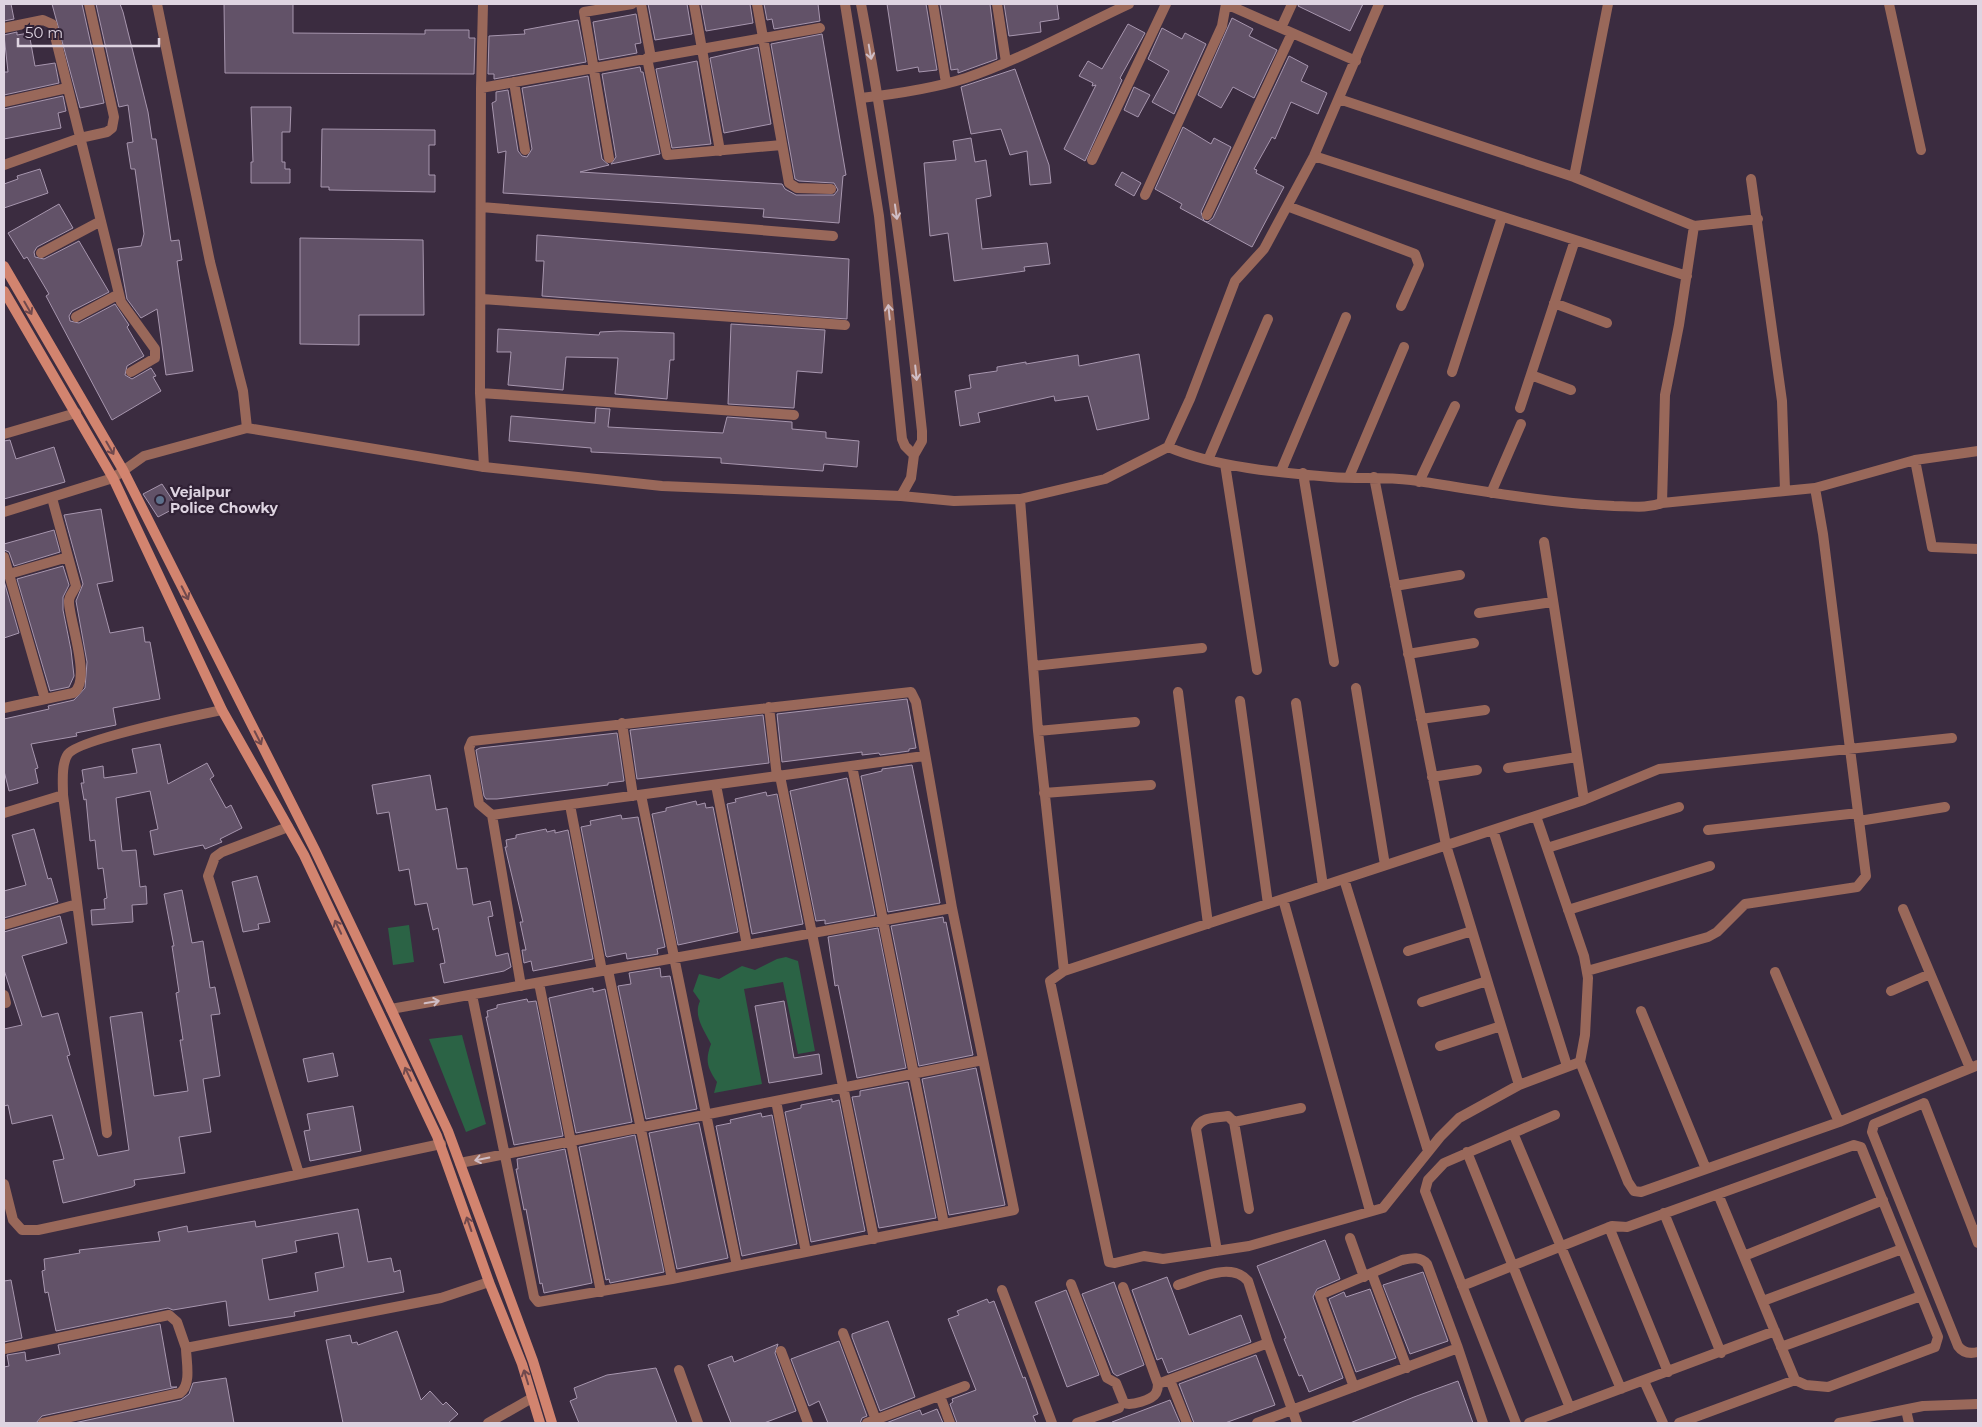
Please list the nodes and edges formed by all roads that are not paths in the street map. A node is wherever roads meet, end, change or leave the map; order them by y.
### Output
1 (89, 4) edge
2 (157, 4) edge
3 (483, 4) edge
4 (632, 4) edge
5 (641, 4) edge
6 (694, 4) edge
7 (757, 4) edge
8 (845, 4) edge
9 (862, 4) edge
10 (933, 4) edge
11 (997, 4) edge
12 (1129, 4) edge
13 (1166, 4) edge
14 (1226, 4) edge
15 (1292, 4) edge
16 (1379, 4) edge
17 (1608, 4) edge
18 (1889, 4) edge
19 (4, 28) edge
20 (820, 28) dead end
21 (1281, 28) junction
22 (1292, 33) junction
23 (763, 38) junction
24 (701, 49) junction
25 (649, 58) junction
26 (1356, 61) junction
27 (1006, 62) junction
28 (593, 68) junction
29 (514, 82) junction
30 (946, 83) junction
31 (68, 88) junction
32 (481, 88) junction
33 (878, 96) junction
34 (861, 98) junction
35 (1339, 99) junction
36 (4, 102) edge
37 (80, 138) junction
38 (782, 145) junction
39 (526, 150) dead end
40 (1921, 150) dead end
41 (720, 151) junction
42 (1314, 156) junction
43 (609, 158) dead end
44 (1092, 160) dead end
45 (4, 165) edge
46 (1574, 177) junction
47 (1751, 179) dead end
48 (831, 190) dead end
49 (1145, 195) dead end
50 (1287, 206) junction
51 (481, 207) junction
52 (1207, 215) dead end
53 (1502, 217) junction
54 (1758, 219) junction
55 (100, 221) junction
56 (1694, 226) junction
57 (833, 236) dead end
58 (1575, 240) junction
59 (41, 254) dead end
60 (4, 266) edge
61 (1686, 276) junction
62 (4, 291) edge
63 (119, 294) junction
64 (482, 300) junction
65 (1554, 303) junction
66 (1401, 306) dead end
67 (76, 317) dead end
68 (1346, 317) dead end
69 (1268, 319) dead end
70 (1607, 323) dead end
71 (845, 325) dead end
72 (1404, 347) dead end
73 (131, 372) dead end
74 (1452, 372) dead end
75 (1531, 375) junction
76 (1571, 390) dead end
77 (480, 393) junction
78 (1455, 406) dead end
79 (1520, 408) dead end
80 (76, 414) junction
81 (794, 415) dead end
82 (1521, 424) dead end
83 (247, 428) junction
84 (4, 434) edge
85 (1168, 447) junction
86 (1978, 451) edge
87 (914, 455) junction
88 (1208, 460) junction
89 (1915, 460) junction
90 (1225, 464) junction
91 (484, 467) junction
92 (123, 470) junction
93 (1281, 471) junction
94 (1303, 474) junction
95 (1349, 477) junction
96 (1374, 477) junction
97 (114, 478) junction
98 (1418, 482) junction
99 (1815, 488) junction
100 (1785, 490) junction
101 (1491, 492) junction
102 (901, 496) junction
103 (52, 498) junction
104 (1020, 499) junction
105 (1662, 503) junction
106 (4, 512) edge
107 (1544, 542) dead end
108 (1978, 549) edge
109 (4, 556) edge
110 (68, 557) junction
111 (9, 574) junction
112 (1460, 575) dead end
113 (1395, 586) junction
114 (1552, 602) junction
115 (1479, 613) dead end
116 (1474, 643) dead end
117 (1202, 648) dead end
118 (1408, 654) junction
119 (1334, 662) dead end
120 (1032, 666) junction
121 (1257, 670) dead end
122 (1356, 688) dead end
123 (1178, 692) dead end
124 (45, 699) junction
125 (1240, 702) dead end
126 (1296, 703) dead end
127 (768, 707) junction
128 (4, 708) edge
129 (222, 710) junction
130 (1485, 710) dead end
131 (1421, 719) junction
132 (1135, 722) dead end
133 (622, 723) junction
134 (1038, 731) junction
135 (1952, 738) dead end
136 (1851, 750) junction
137 (924, 756) junction
138 (1577, 757) junction
139 (852, 766) junction
140 (1508, 768) dead end
141 (1477, 770) dead end
142 (778, 776) junction
143 (1432, 777) junction
144 (716, 785) junction
145 (1151, 785) dead end
146 (1044, 793) junction
147 (62, 795) junction
148 (637, 796) junction
149 (1584, 800) junction
150 (570, 805) junction
151 (1678, 807) dead end
152 (1945, 807) dead end
153 (4, 813) edge
154 (492, 815) junction
155 (1536, 816) junction
156 (1859, 817) junction
157 (288, 827) junction
158 (1493, 830) junction
159 (1708, 830) dead end
160 (1446, 845) junction
161 (1547, 848) junction
162 (1385, 865) junction
163 (1710, 866) dead end
164 (1344, 879) junction
165 (1323, 886) junction
166 (1283, 899) junction
167 (77, 904) junction
168 (1268, 904) junction
169 (952, 908) junction
170 (1903, 909) dead end
171 (1568, 910) junction
172 (883, 920) junction
173 (1208, 924) junction
174 (4, 926) edge
175 (1472, 931) junction
176 (812, 933) junction
177 (747, 945) junction
178 (1408, 951) dead end
179 (673, 958) junction
180 (605, 971) junction
181 (1064, 971) junction
182 (1587, 971) junction
183 (1774, 972) dead end
184 (1930, 974) junction
185 (1487, 981) junction
186 (540, 983) junction
187 (521, 986) junction
188 (1891, 991) dead end
189 (472, 995) junction
190 (1422, 1002) dead end
191 (391, 1009) junction
192 (1641, 1012) dead end
193 (1501, 1026) junction
194 (1440, 1046) dead end
195 (983, 1060) junction
196 (1580, 1062) junction
197 (1567, 1066) junction
198 (1974, 1066) edge
199 (914, 1074) junction
200 (1519, 1085) junction
201 (844, 1088) junction
202 (776, 1101) junction
203 (1300, 1108) dead end
204 (706, 1114) junction
205 (1556, 1115) dead end
206 (1234, 1122) junction
207 (1839, 1122) junction
208 (640, 1127) junction
209 (448, 1131) junction
210 (107, 1133) dead end
211 (1513, 1133) junction
212 (439, 1140) junction
213 (570, 1141) junction
214 (1428, 1151) junction
215 (1467, 1152) junction
216 (504, 1155) junction
217 (460, 1163) junction
218 (1706, 1169) junction
219 (299, 1174) junction
220 (4, 1184) edge
221 (1718, 1194) junction
222 (1882, 1200) junction
223 (1249, 1209) dead end
224 (1370, 1212) junction
225 (1664, 1213) junction
226 (944, 1224) junction
227 (1609, 1227) junction
228 (1976, 1231) edge
229 (874, 1238) junction
230 (1350, 1238) dead end
231 (1978, 1243) edge
232 (1562, 1247) junction
233 (1902, 1249) junction
234 (1216, 1251) junction
235 (806, 1252) junction
236 (1744, 1256) junction
237 (737, 1266) junction
238 (1513, 1266) junction
239 (1368, 1275) junction
240 (672, 1279) junction
241 (489, 1282) junction
242 (1071, 1284) dead end
243 (1178, 1285) dead end
244 (1462, 1286) junction
245 (1123, 1287) dead end
246 (1002, 1290) dead end
247 (601, 1292) junction
248 (1921, 1296) junction
249 (1763, 1301) junction
250 (1775, 1331) junction
251 (843, 1333) dead end
252 (1268, 1343) junction
253 (1782, 1347) junction
254 (186, 1348) junction
255 (1458, 1348) junction
256 (4, 1350) edge
257 (781, 1351) dead end
258 (1978, 1352) edge
259 (1721, 1353) junction
260 (1407, 1368) junction
261 (679, 1370) dead end
262 (1668, 1372) junction
263 (1170, 1380) junction
264 (1795, 1380) junction
265 (1644, 1381) junction
266 (1158, 1384) junction
267 (965, 1386) dead end
268 (1354, 1387) junction
269 (1621, 1389) junction
270 (940, 1396) junction
271 (532, 1398) junction
272 (1978, 1404) edge
273 (1120, 1408) dead end
274 (1570, 1408) junction
275 (1292, 1410) junction
276 (1906, 1410) junction
277 (871, 1421) edge
278 (1048, 1422) edge
279 (43, 1423) edge
280 (488, 1423) edge
281 (540, 1423) edge
282 (552, 1423) edge
283 (698, 1423) edge
284 (808, 1423) edge
285 (950, 1423) edge
286 (1078, 1423) edge
287 (1187, 1423) edge
288 (1257, 1423) edge
289 (1297, 1423) edge
290 (1483, 1423) edge
291 (1516, 1423) edge
292 (1529, 1423) edge
293 (1663, 1423) edge
294 (1678, 1423) edge
295 (1839, 1423) edge
296 (1909, 1423) edge

1 - 37 street
2 - 83 street
3 - 32 street
4 - 28 street
5 - 25 street
6 - 24 street
7 - 23 street
8 - 34 street
9 -> 33 street
10 - 30 street
11 - 27 street
12 - 27 street
13 - 44 street
14 - 21 street
14 - 49 street
15 - 21 street
16 - 26 street
17 - 46 street
18 - 40 street
19 - 31 street
20 - 23 street
21 - 22 street
22 - 26 street
22 - 52 street
23 - 24 street
23 - 38 street
24 - 25 street
24 - 41 street
25 - 28 street
25 - 41 street
26 - 35 street
27 - 30 street
28 - 29 street
28 - 43 street
29 - 32 street
29 - 39 street
30 - 33 street
31 - 36 street
31 - 37 street
32 - 51 street
33 - 34 street
33 -> 87 street
87 -> 34 street
35 - 42 street
35 - 46 street
37 - 45 street
37 - 55 street
38 - 41 street
38 - 48 street
42 - 50 street
42 - 53 street
46 - 56 street
47 - 54 street
50 - 66 street
50 - 85 street
51 - 57 street
51 - 64 street
53 - 58 street
53 - 74 street
54 - 56 street
54 - 100 street
55 - 59 street
55 - 63 street
56 - 61 street
58 - 61 street
58 - 65 street
60 -> 92 main road
61 - 105 street
62 - 80 main road
63 - 67 street
63 - 73 street
64 - 71 street
64 - 77 street
65 - 70 street
65 - 75 street
68 - 93 street
69 - 88 street
72 - 95 street
75 - 76 street
75 - 79 street
77 - 81 street
77 - 91 street
78 - 98 street
80 - 84 street
80 - 97 main road
82 - 101 street
83 - 91 street
83 - 92 street
85 - 88 street
85 - 104 street
86 - 89 street
87 - 102 street
88 - 90 street
89 - 99 street
89 - 108 street
90 - 93 street
90 - 121 street
91 - 102 street
92 - 97 street
92 -> 191 main road
93 - 94 street
94 - 95 street
94 - 119 street
95 - 96 street
96 - 98 street
96 - 113 street
97 - 103 street
97 - 129 main road
98 - 101 street
99 - 100 street
99 - 136 street
100 - 105 street
101 - 105 street
102 - 104 street
103 - 106 street
103 - 110 street
104 - 120 street
107 - 114 street
109 - 111 street
110 - 111 street
110 - 124 street
111 - 124 street
112 - 113 street
113 - 118 street
114 - 115 street
114 - 138 street
116 - 118 street
117 - 120 street
118 - 131 street
120 - 134 street
122 - 162 street
123 - 173 street
124 - 128 street
125 - 168 street
126 - 165 street
127 - 133 street
127 - 137 street
127 - 142 street
129 - 147 street
129 - 157 main road
130 - 131 street
131 - 143 street
132 - 134 street
133 - 148 street
133 - 154 street
134 - 146 street
135 - 136 street
136 - 149 street
136 - 156 street
137 - 139 street
137 - 169 street
138 - 140 street
138 - 149 street
139 - 142 street
139 - 172 street
141 - 143 street
142 - 144 street
142 - 176 street
143 - 160 street
144 - 148 street
144 - 177 street
145 - 146 street
146 - 181 street
147 - 153 street
147 - 167 street
148 - 150 street
148 - 179 street
149 - 155 street
150 - 154 street
150 - 180 street
151 - 161 street
152 - 156 street
154 - 187 street
155 - 158 street
155 - 161 street
156 - 159 street
156 - 182 street
212 -> 157 main road
157 - 219 street
158 - 160 street
158 - 197 street
160 - 162 street
160 - 175 street
161 - 171 street
162 - 164 street
163 - 171 street
164 - 165 street
164 - 214 street
165 - 166 street
166 - 168 street
166 - 224 street
167 - 174 street
167 - 210 street
168 - 173 street
169 - 172 street
169 - 195 street
170 - 184 street
171 - 182 street
172 - 176 street
172 - 199 street
173 - 181 street
175 - 178 street
175 - 185 street
176 - 177 street
176 - 201 street
177 - 179 street
179 - 180 street
179 - 204 street
180 - 186 street
180 - 208 street
181 - 234 street
182 - 196 street
183 - 207 street
184 - 188 street
184 - 198 street
185 - 190 street
185 - 193 street
186 - 187 street
186 - 213 street
187 - 189 street
191 -> 189 street
189 - 216 street
191 - 209 main road
192 - 218 street
193 - 194 street
193 - 200 street
195 - 199 street
195 - 226 street
196 - 197 street
196 - 218 street
197 - 200 street
198 - 207 street
199 - 201 street
199 - 226 street
200 - 214 street
201 - 202 street
201 - 229 street
202 - 204 street
202 - 235 street
203 - 206 street
204 - 208 street
204 - 237 street
205 - 211 street
206 - 223 street
206 - 234 street
207 - 218 street
208 - 213 street
208 - 240 street
209 - 212 street
209 - 217 main road
211 - 215 street
211 - 232 street
212 - 219 street
241 -> 212 main road
213 - 216 street
213 - 247 street
214 - 224 street
215 - 238 street
215 - 244 street
216 -> 217 street
216 - 247 street
217 - 282 main road
219 - 220 street
221 - 222 street
221 - 225 street
221 - 236 street
222 - 233 street
222 - 236 street
224 - 234 street
225 - 227 street
225 - 259 street
226 - 229 street
227 - 232 street
227 - 262 street
228 - 231 street
228 - 258 street
229 - 235 street
230 - 239 street
232 - 238 street
232 - 269 street
233 - 248 street
233 - 249 street
235 - 237 street
236 - 249 street
237 - 240 street
238 - 244 street
238 - 274 street
239 - 255 street
239 - 260 street
239 - 268 street
240 - 247 street
241 - 254 street
271 -> 241 main road
242 - 266 street
243 - 252 street
244 - 291 street
245 - 266 street
246 - 278 street
248 - 253 street
248 - 264 street
249 - 250 street
250 - 253 street
250 - 259 street
251 - 277 street
252 - 263 street
252 - 275 street
253 - 264 street
254 - 256 street
254 - 279 street
255 - 260 street
255 - 290 street
257 - 284 street
259 - 262 street
260 - 268 street
261 - 283 street
262 - 265 street
263 - 266 street
263 - 287 street
264 - 294 street
265 - 269 street
265 - 293 street
267 - 270 street
268 - 275 street
269 - 274 street
270 - 277 street
270 - 285 street
271 - 280 street
271 - 281 main road
272 - 276 street
273 - 286 street
274 - 292 street
275 - 288 street
275 - 289 street
276 - 295 street
276 - 296 street

